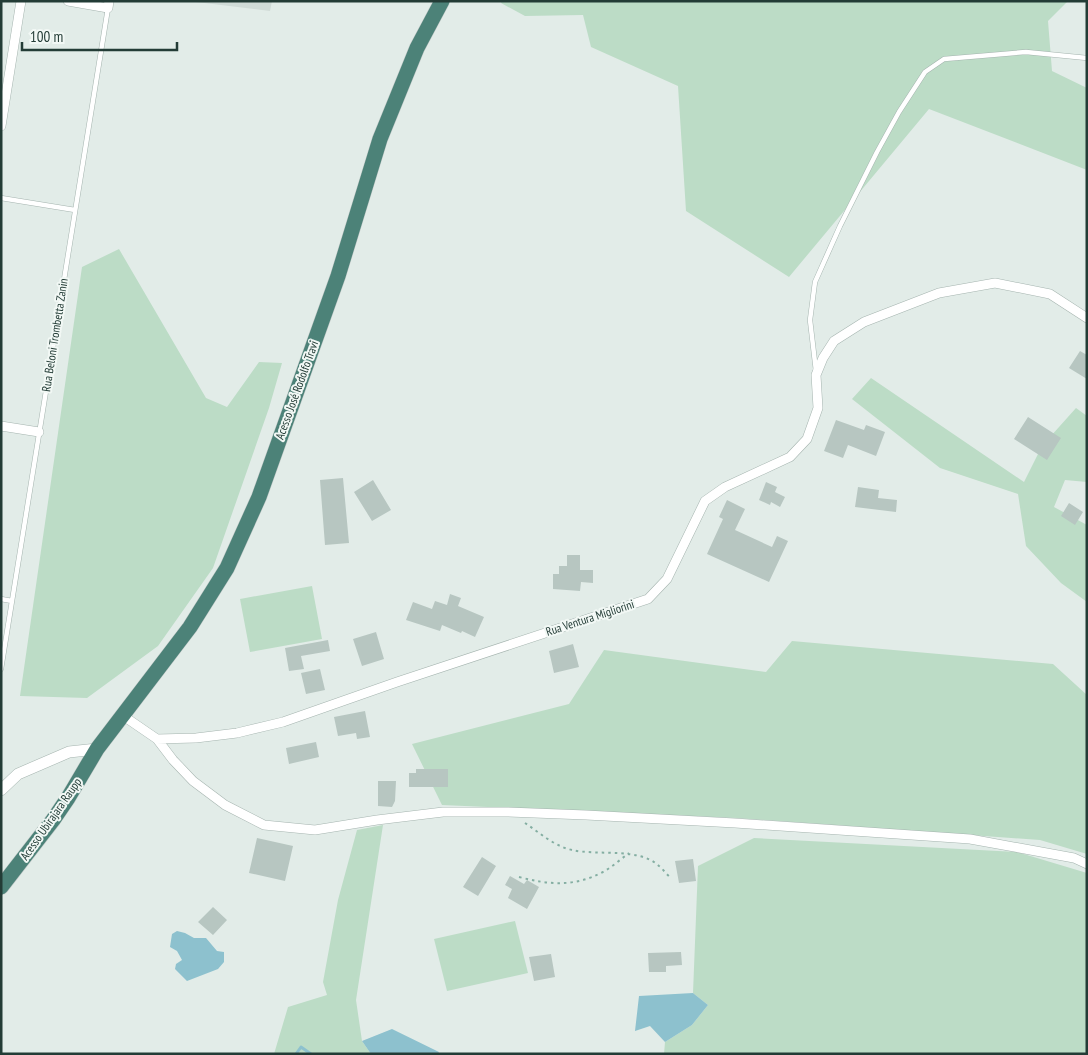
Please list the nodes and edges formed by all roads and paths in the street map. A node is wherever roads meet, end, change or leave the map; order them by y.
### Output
1 (21, 1) edge
2 (68, 1) edge
3 (442, 1) edge
4 (108, 5) edge
5 (1087, 58) edge
6 (1, 126) edge
7 (1, 198) edge
8 (75, 210) junction
9 (1087, 318) edge
10 (816, 375) junction
11 (1, 426) edge
12 (39, 432) junction
13 (1, 599) edge
14 (12, 601) junction
15 (1, 669) edge
16 (122, 715) junction
17 (157, 739) junction
18 (96, 749) junction
19 (1, 790) edge
20 (508, 812) junction
21 (629, 853) junction
22 (1087, 864) edge
23 (519, 877) dead end
24 (670, 877) dead end
25 (1, 887) edge

1 - 6 street
2 - 4 street
3 - 16 highway, Acesso José Rodolfo Travi
4 - 8 lane, Rua Beloni Trombetta Zanin
5 - 10 lane
7 - 8 lane
8 - 12 lane, Rua Beloni Trombetta Zanin
9 - 10 street, Rua Ventura Migliorini
10 - 17 street, Rua Ventura Migliorini
11 - 12 street
12 - 14 lane, Rua Beloni Trombetta Zanin
13 - 14 lane
14 - 15 lane, Rua Beloni Trombetta Zanin
16 - 17 street
16 - 18 highway, Acesso José Rodolfo Travi
17 - 20 street
18 - 19 street
18 - 25 highway, Acesso Ubirajara Raupp
20 - 21 path
20 - 22 street
21 - 23 path
21 - 24 path

